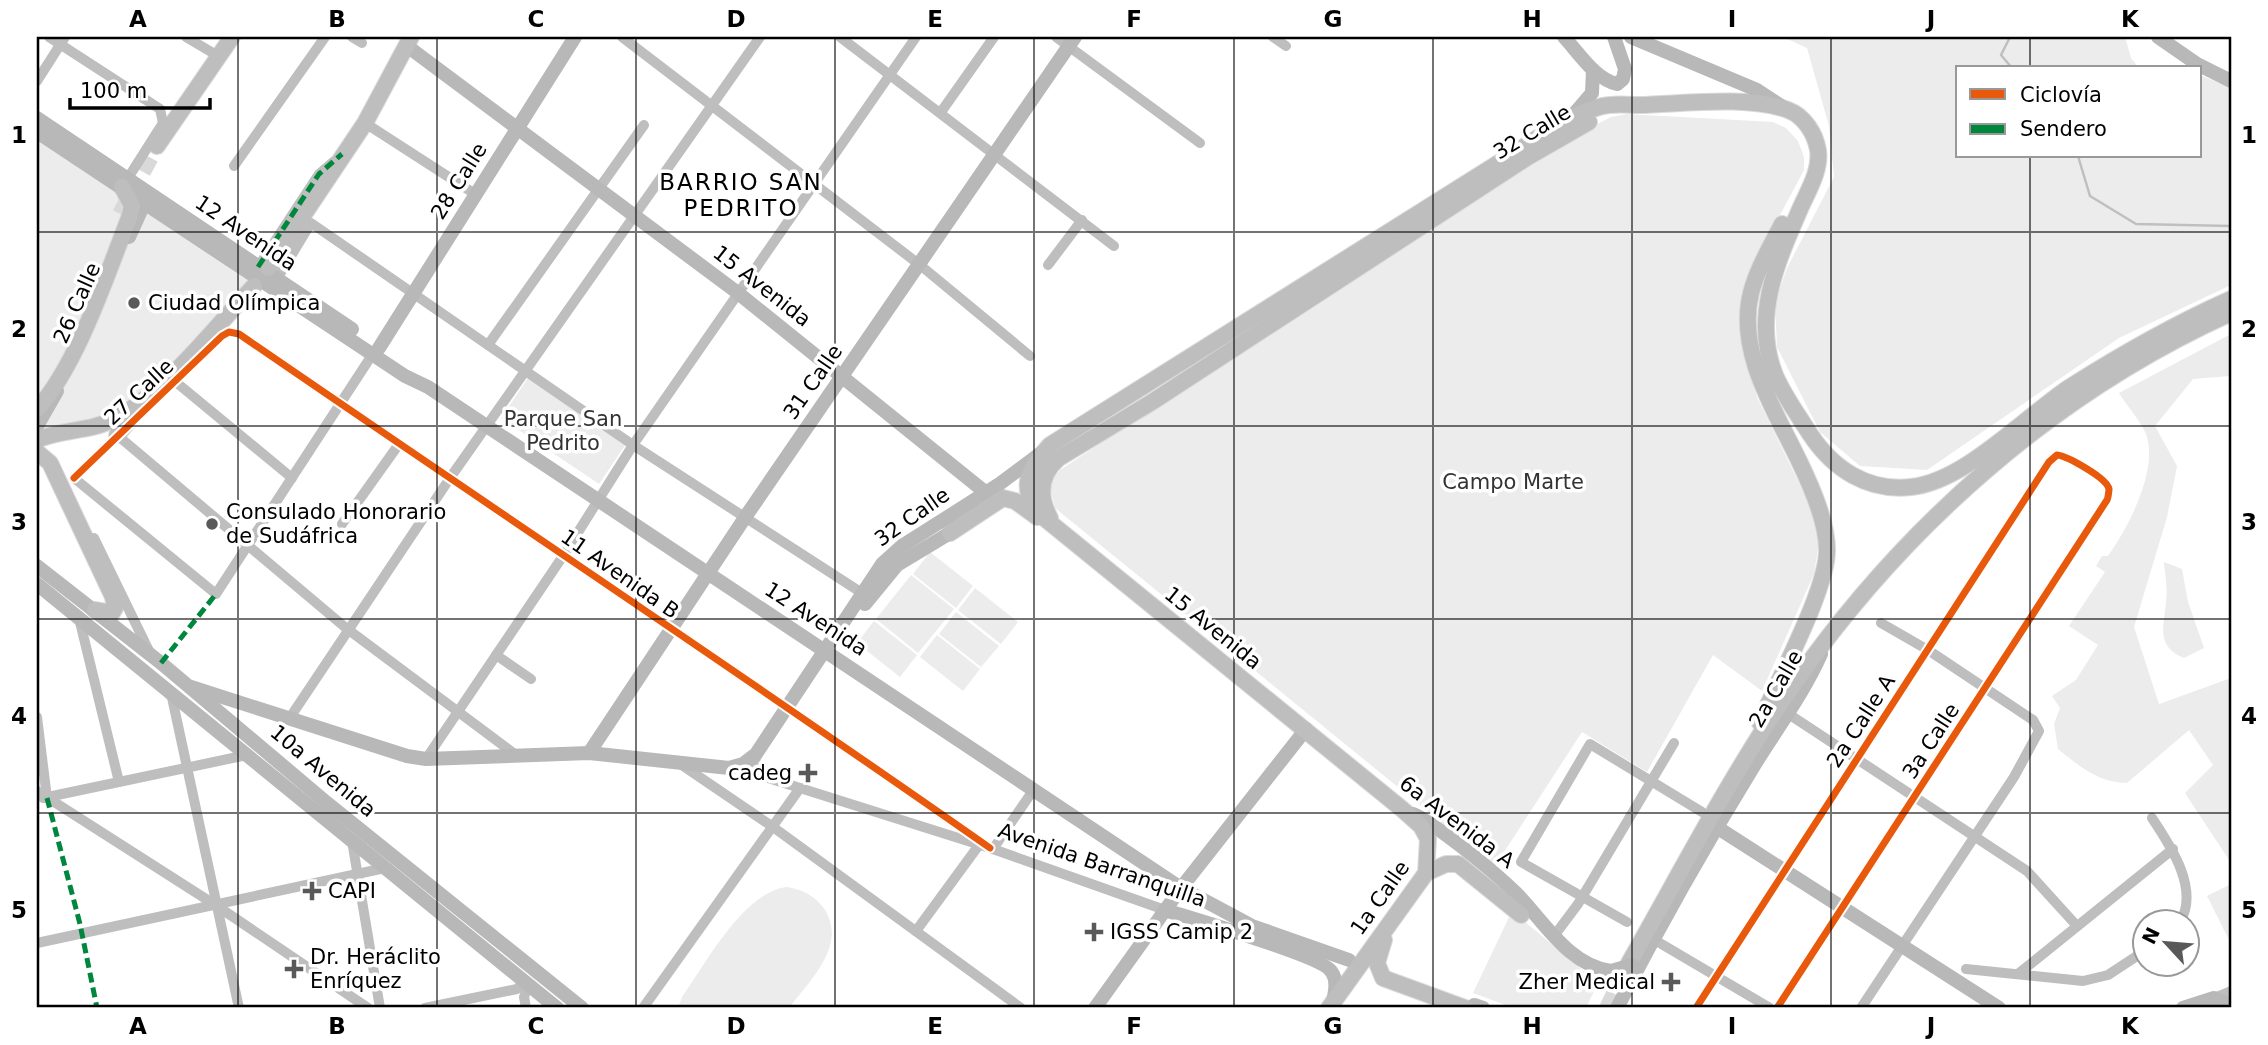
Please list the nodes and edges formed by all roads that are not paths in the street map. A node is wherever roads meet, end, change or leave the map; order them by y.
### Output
1 (49, 37) edge
2 (186, 37) edge
3 (232, 37) edge
4 (326, 37) edge
5 (575, 37) edge
6 (622, 37) edge
7 (760, 37) edge
8 (840, 37) edge
9 (916, 37) edge
10 (994, 37) edge
11 (1056, 37) edge
12 (1273, 37) edge
13 (1564, 37) edge
14 (1614, 37) edge
15 (1631, 37) edge
16 (2158, 37) edge
17 (63, 41) edge
18 (409, 41) edge
19 (1072, 41) edge
20 (1286, 46) dead end
21 (218, 57) junction
22 (2201, 66) edge
23 (2202, 66) edge
24 (1593, 70) junction
25 (890, 74) junction
26 (37, 80) edge
27 (2231, 81) edge
28 (712, 105) junction
29 (1628, 105) junction
30 (1787, 110) junction
31 (941, 112) junction
32 (37, 118) edge
33 (365, 123) junction
34 (1563, 124) junction
35 (644, 125) dead end
36 (518, 127) junction
37 (37, 132) edge
38 (1200, 143) dead end
39 (157, 146) tunnel mouth
40 (996, 153) junction
41 (234, 166) dead end
42 (1817, 167) junction
43 (125, 182) junction
44 (814, 183) junction
45 (600, 188) junction
46 (475, 194) junction
47 (146, 198) junction
48 (120, 214) tunnel mouth
49 (635, 214) junction
50 (1082, 220) junction
51 (1114, 246) dead end
52 (920, 265) junction
53 (1048, 265) dead end
54 (267, 271) junction
55 (254, 286) dead end
56 (413, 292) junction
57 (738, 293) junction
58 (2231, 299) edge
59 (2231, 313) edge
60 (229, 332) joint
61 (488, 345) junction
62 (376, 351) junction
63 (1030, 356) dead end
64 (524, 371) junction
65 (843, 376) junction
66 (177, 383) junction
67 (153, 392) junction
68 (37, 402) edge
69 (340, 404) junction
70 (37, 409) edge
71 (37, 426) edge
72 (486, 426) junction
73 (117, 435) junction
74 (37, 440) edge
75 (399, 444) junction
76 (633, 444) junction
77 (1051, 445) junction
78 (37, 452) edge
79 (2053, 459) joint
80 (74, 478) junction
81 (292, 478) junction
82 (450, 478) junction
83 (991, 489) junction
84 (598, 500) junction
85 (746, 516) junction
86 (342, 524) dead end
87 (950, 533) junction
88 (1062, 534) junction
89 (247, 547) junction
90 (563, 556) junction
91 (37, 566) edge
92 (707, 572) junction
93 (37, 584) edge
94 (862, 593) junction
95 (95, 610) junction
96 (78, 615) junction
97 (1881, 623) dead end
98 (346, 628) junction
99 (669, 629) junction
100 (1825, 643) junction
101 (826, 650) junction
102 (1928, 650) junction
103 (151, 655) junction
104 (496, 655) junction
105 (531, 679) dead end
106 (191, 687) junction
107 (1986, 688) junction
108 (171, 693) junction
109 (789, 707) junction
110 (458, 712) junction
111 (1787, 713) junction
112 (37, 717) edge
113 (289, 719) junction
114 (1306, 729) junction
115 (1674, 743) dead end
116 (589, 753) junction
117 (756, 754) junction
118 (247, 755) junction
119 (516, 755) junction
120 (426, 759) junction
121 (1857, 760) junction
122 (677, 762) junction
123 (187, 767) junction
124 (1741, 767) junction
125 (1651, 781) junction
126 (119, 782) junction
127 (800, 788) junction
128 (1034, 789) junction
129 (37, 791) edge
130 (1915, 798) junction
131 (42, 799) edge
132 (1402, 809) junction
133 (1702, 812) dead end
134 (2152, 818) dead end
135 (773, 827) junction
136 (1718, 828) junction
137 (350, 833) junction
138 (1975, 836) junction
139 (987, 847) junction
140 (2173, 849) junction
141 (385, 868) junction
142 (1786, 869) junction
143 (1426, 873) junction
144 (359, 874) junction
145 (1181, 888) junction
146 (1582, 897) junction
147 (217, 906) junction
148 (1844, 907) junction
149 (2186, 908) edge
150 (1165, 910) junction
151 (1521, 915) dead end
152 (1627, 922) dead end
153 (1390, 925) junction
154 (2077, 926) junction
155 (916, 931) junction
156 (1239, 933) junction
157 (1554, 936) junction
158 (37, 943) edge
159 (1650, 944) junction
160 (1902, 945) junction
161 (2132, 959) edge
162 (1349, 960) dead end
163 (1630, 964) junction
164 (1966, 969) dead end
165 (2018, 974) junction
166 (1397, 977) dead end
167 (1716, 977) junction
168 (530, 986) junction
169 (2231, 991) edge
170 (2214, 998) junction
171 (1331, 1005) edge
172 (2231, 1005) edge
173 (1472, 1006) edge
174 (239, 1008) edge
175 (368, 1008) edge
176 (380, 1008) edge
177 (425, 1008) edge
178 (526, 1008) edge
179 (556, 1008) edge
180 (563, 1008) edge
181 (582, 1008) edge
182 (643, 1008) edge
183 (1021, 1008) edge
184 (1096, 1008) edge
185 (1617, 1008) edge
186 (1696, 1008) edge
187 (1770, 1008) edge
188 (1777, 1008) edge
189 (1861, 1008) edge
190 (1999, 1008) edge
191 (2183, 1008) edge

1 - 17 street
2 - 21 street
3 - 21 main road
4 - 41 street
5 - 36 main road, 28 Calle
6 - 28 street
7 - 28 street
8 - 25 street
9 - 25 street
10 - 31 street
11 - 19 street
12 - 20 street
13 - 24 main road
14 - 24 main road
15 - 30 main road
16 - 22 main road
17 - 26 street
17 - 43 street
18 - 33 main road
18 - 36 main road, 15 Avenida
19 - 38 street
19 - 40 main road, 31 Calle
21 - 39 main road
23 - 27 main road
24 - 34 main road
25 - 31 street
25 - 44 street
28 - 44 street
28 - 49 street
29 - 30 main road
29 - 34 main road, 32 Calle
29 - 88 main road, 32 Calle
30 - 42 main road
31 - 40 street
32 - 43 main road, 12 Avenida
33 - 46 street
33 - 54 main road
34 - 77 main road, 32 Calle
35 - 45 street
36 - 45 main road, 15 Avenida
36 - 46 main road, 28 Calle
37 - 43 main road, 12 Avenida
40 - 50 street
40 - 52 main road, 31 Calle
42 - 58 main road
42 - 124 main road
43 - 47 main road, 12 Avenida
43 - 70 main road
44 - 52 street
44 - 57 street
45 - 49 main road, 15 Avenida
45 - 61 street
46 - 56 main road, 28 Calle
47 - 54 main road, 12 Avenida
47 - 62 main road, 12 Avenida
47 - 71 main road, 26 Calle
48 - 68 main road, 26 Calle
49 - 57 main road, 15 Avenida
49 - 64 street
50 - 51 street
50 - 53 street
52 - 63 street
52 - 65 main road, 31 Calle
54 - 56 street
54 - 62 main road, 12 Avenida
55 - 67 main road, 27 Calle
56 - 61 street
56 - 62 main road, 28 Calle
57 - 65 main road, 15 Avenida
57 - 76 street
59 - 100 main road
60 - 66 street, 27 Calle
60 - 69 street, 11 Avenida B
61 - 64 street
62 - 69 street, 28 Calle
62 - 72 main road, 12 Avenida
64 - 72 street
64 - 76 street
65 - 83 main road, 15 Avenida
65 - 85 main road, 31 Calle
66 - 73 street, 27 Calle
66 - 81 street
67 - 73 main road
67 - 74 main road, 27 Calle
69 - 75 street, 11 Avenida B
69 - 81 street, 28 Calle
72 - 82 street
72 - 84 main road, 12 Avenida
73 - 80 street, 27 Calle
73 - 89 street
75 - 82 street, 11 Avenida B
75 - 86 street
76 - 84 street
76 - 85 street
77 - 83 main road, 32 Calle
77 - 88 main road, 32 Calle
78 - 95 main road
79 - 102 street, 2a Calle A
79 - 107 street, 3a Calle
80 - 89 street, 28 Calle
80 - 103 street
81 - 89 street, 28 Calle
82 - 90 street, 11 Avenida B
82 - 98 street
83 - 87 main road, 32 Calle
83 - 94 main road, 32 Calle
84 - 90 street
84 - 92 main road, 12 Avenida
85 - 92 main road, 31 Calle
85 - 94 street
87 - 88 main road
87 - 101 main road, 32 Calle
88 - 114 main road, 15 Avenida
89 - 98 street
90 - 99 street, 11 Avenida B
90 - 104 street
91 - 95 main road, 10a Avenida
92 - 99 main road, 31 Calle
92 - 101 main road, 12 Avenida
93 - 96 main road, 10a Avenida
94 - 101 main road, 32 Calle
95 - 103 main road, 10a Avenida
96 - 108 main road, 10a Avenida
96 - 126 street
97 - 102 street
98 - 110 street
98 - 113 street
99 - 109 street, 11 Avenida B
99 - 116 main road, 31 Calle
100 - 111 main road, 2a Calle
100 - 124 main road, 2a Calle
101 - 109 main road, 32 Calle
101 - 128 main road, 12 Avenida
102 - 107 street
102 - 121 street, 2a Calle A
103 - 106 main road, 10a Avenida
104 - 105 street
104 - 110 street
106 - 113 main road
106 - 137 main road, 10a Avenida
107 - 130 street, 3a Calle
107 - 138 street
108 - 118 main road, 10a Avenida
108 - 123 street
109 - 117 main road, 32 Calle
109 - 139 street, 11 Avenida B
110 - 119 street
110 - 120 street
111 - 121 street
111 - 136 main road, 2a Calle
112 - 131 street
113 - 120 main road
114 - 132 main road, 6a Avenida A
114 - 145 main road
115 - 125 street
116 - 119 main road
116 - 122 main road
117 - 122 main road
117 - 127 street, Avenida Barranquilla
118 - 123 street
118 - 137 main road, 10a Avenida
119 - 120 main road
121 - 130 street
121 - 142 street, 2a Calle A
122 - 135 street
123 - 126 street
123 - 147 street
124 - 163 main road, 2a Calle
125 - 133 street
125 - 146 street
125 - 146 street
126 - 131 street
127 - 135 street
127 - 139 street, Avenida Barranquilla
128 - 139 street
128 - 145 main road, 12 Avenida
129 - 131 street
130 - 138 street
130 - 148 street, 3a Calle
131 - 147 street
132 - 143 main road, 1a Calle
132 - 157 main road, 6a Avenida A
134 - 140 street
135 - 155 street
135 - 182 street
136 - 142 main road
136 - 159 main road, 2a Calle
137 - 141 main road, 10a Avenida
137 - 144 street
137 - 181 main road, 10a Avenida
138 - 154 street
138 - 160 street
139 - 150 street, Avenida Barranquilla
139 - 155 street
140 - 149 street
140 - 154 street
141 - 144 street
141 - 168 main road, 10a Avenida
142 - 148 main road
142 - 167 street, 2a Calle A
143 - 151 main road
143 - 153 main road, 1a Calle
144 - 147 street
144 - 176 street
145 - 150 main road
145 - 156 main road
145 - 162 main road
146 - 152 street
146 - 157 street
147 - 158 street
147 - 174 street
147 - 175 street
148 - 160 main road
148 - 188 street, 3a Calle
150 - 156 main road, Avenida Barranquilla
150 - 184 main road
153 - 171 main road, 1a Calle
153 - 173 main road
154 - 165 street
155 - 183 street
156 - 171 main road, Avenida Barranquilla
157 - 163 main road, 6a Avenida A, bridge
159 - 163 main road, 6a Avenida A
159 - 167 street
159 - 185 main road, 2a Calle
160 - 189 street
160 - 190 main road
161 - 165 street
164 - 165 street
166 - 173 main road
167 - 186 street, 2a Calle A
167 - 187 street
168 - 177 street
168 - 178 street
168 - 179 main road, 10a Avenida
168 - 180 main road
169 - 170 street
170 - 172 main road
170 - 191 main road

